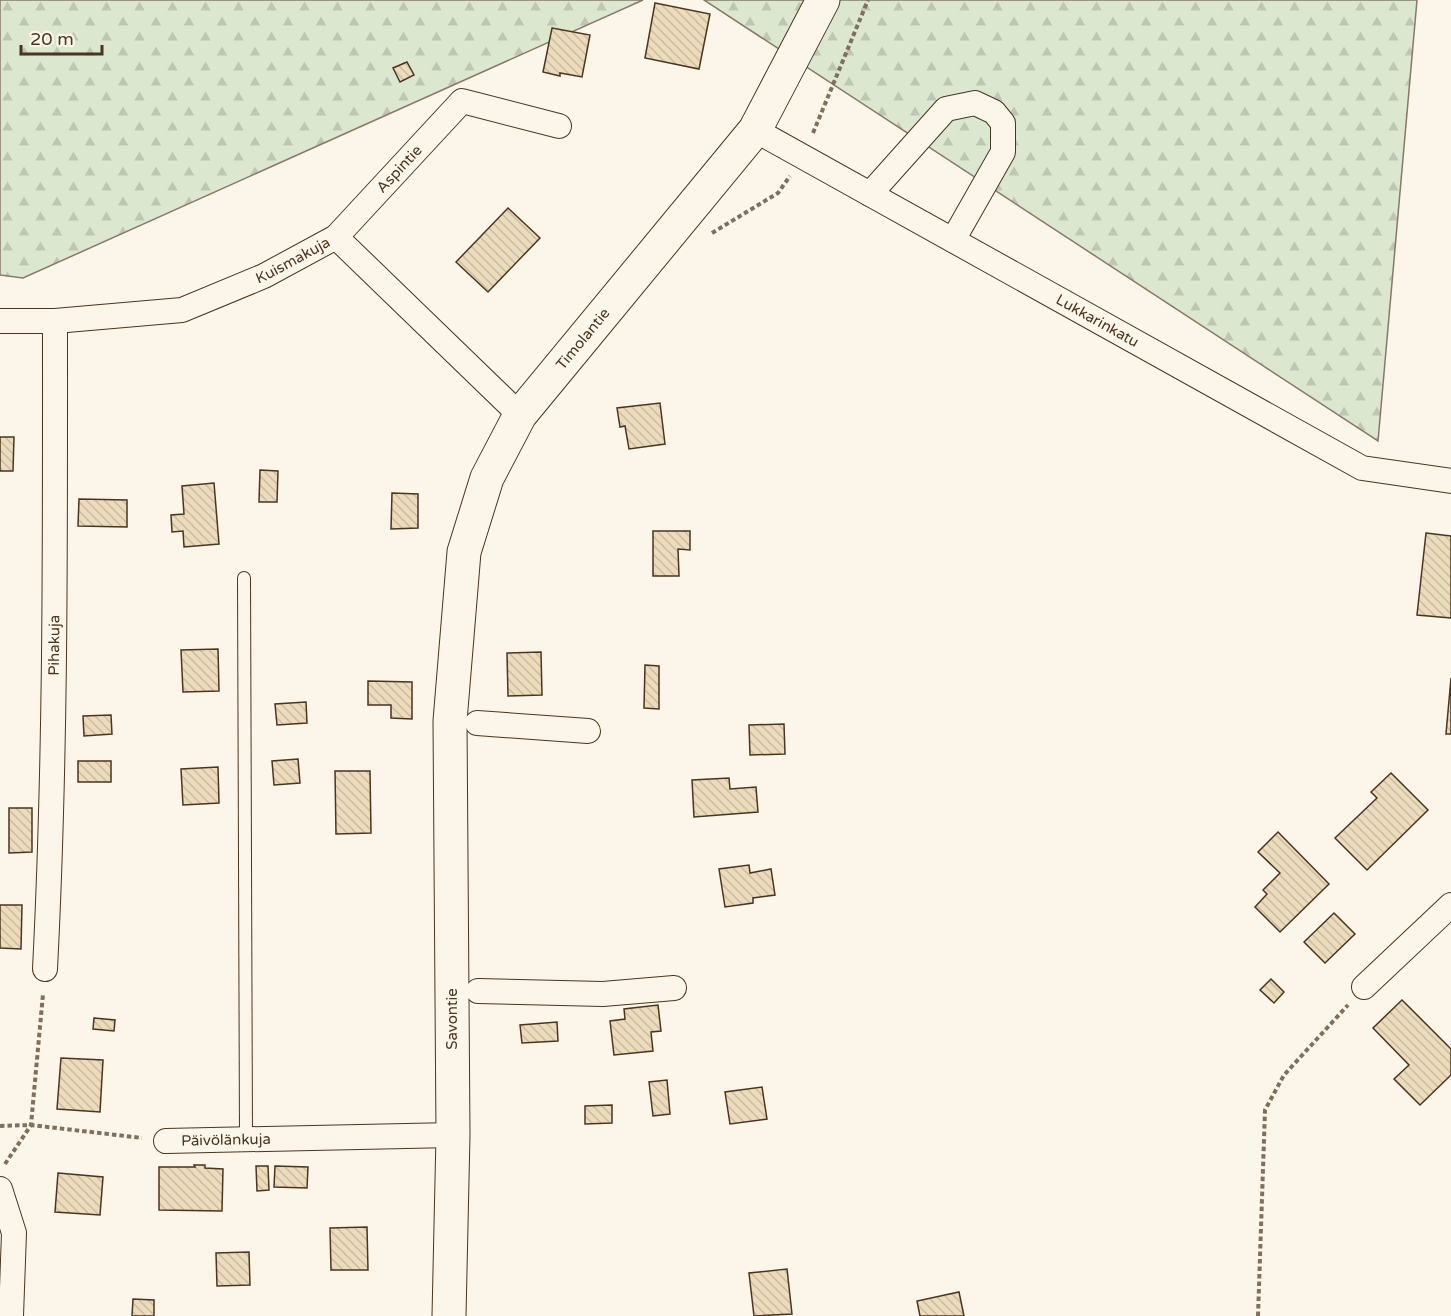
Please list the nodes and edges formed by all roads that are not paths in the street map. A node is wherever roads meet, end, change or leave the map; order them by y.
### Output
1 (823, 0) edge
2 (559, 126) dead end
3 (755, 130) junction
4 (870, 194) junction
5 (336, 237) junction
6 (953, 240) junction
7 (0, 321) edge
8 (55, 321) junction
9 (520, 415) junction
10 (1451, 481) edge
11 (244, 578) dead end
12 (464, 722) junction
13 (588, 731) dead end
14 (1451, 905) edge
15 (45, 969) road end
16 (1364, 987) road end
17 (674, 988) dead end
18 (478, 991) dead end
19 (453, 1135) junction
20 (246, 1140) junction
21 (166, 1141) road end
22 (0, 1189) edge
23 (11, 1316) edge
24 (449, 1316) edge

1 - 3 street, Timolantie
2 - 5 street, Aspintie
3 - 4 street, Lukkarinkatu
3 - 9 street, Timolantie
4 - 6 street, Lukkarinkatu
4 - 6 street
5 - 8 street, Kuismakuja
5 - 9 street, Kuismakuja
6 - 10 street, Lukkarinkatu
7 - 8 street, Kuismakuja
8 - 15 street, Pihakuja
9 - 12 street, Timolantie
11 - 20 lane
12 - 13 street
12 - 19 street, Savontie
14 - 16 street
17 - 18 street
19 - 20 street, Päivölänkuja
19 - 24 street, Savontie
20 - 21 street, Päivölänkuja
22 - 23 street

